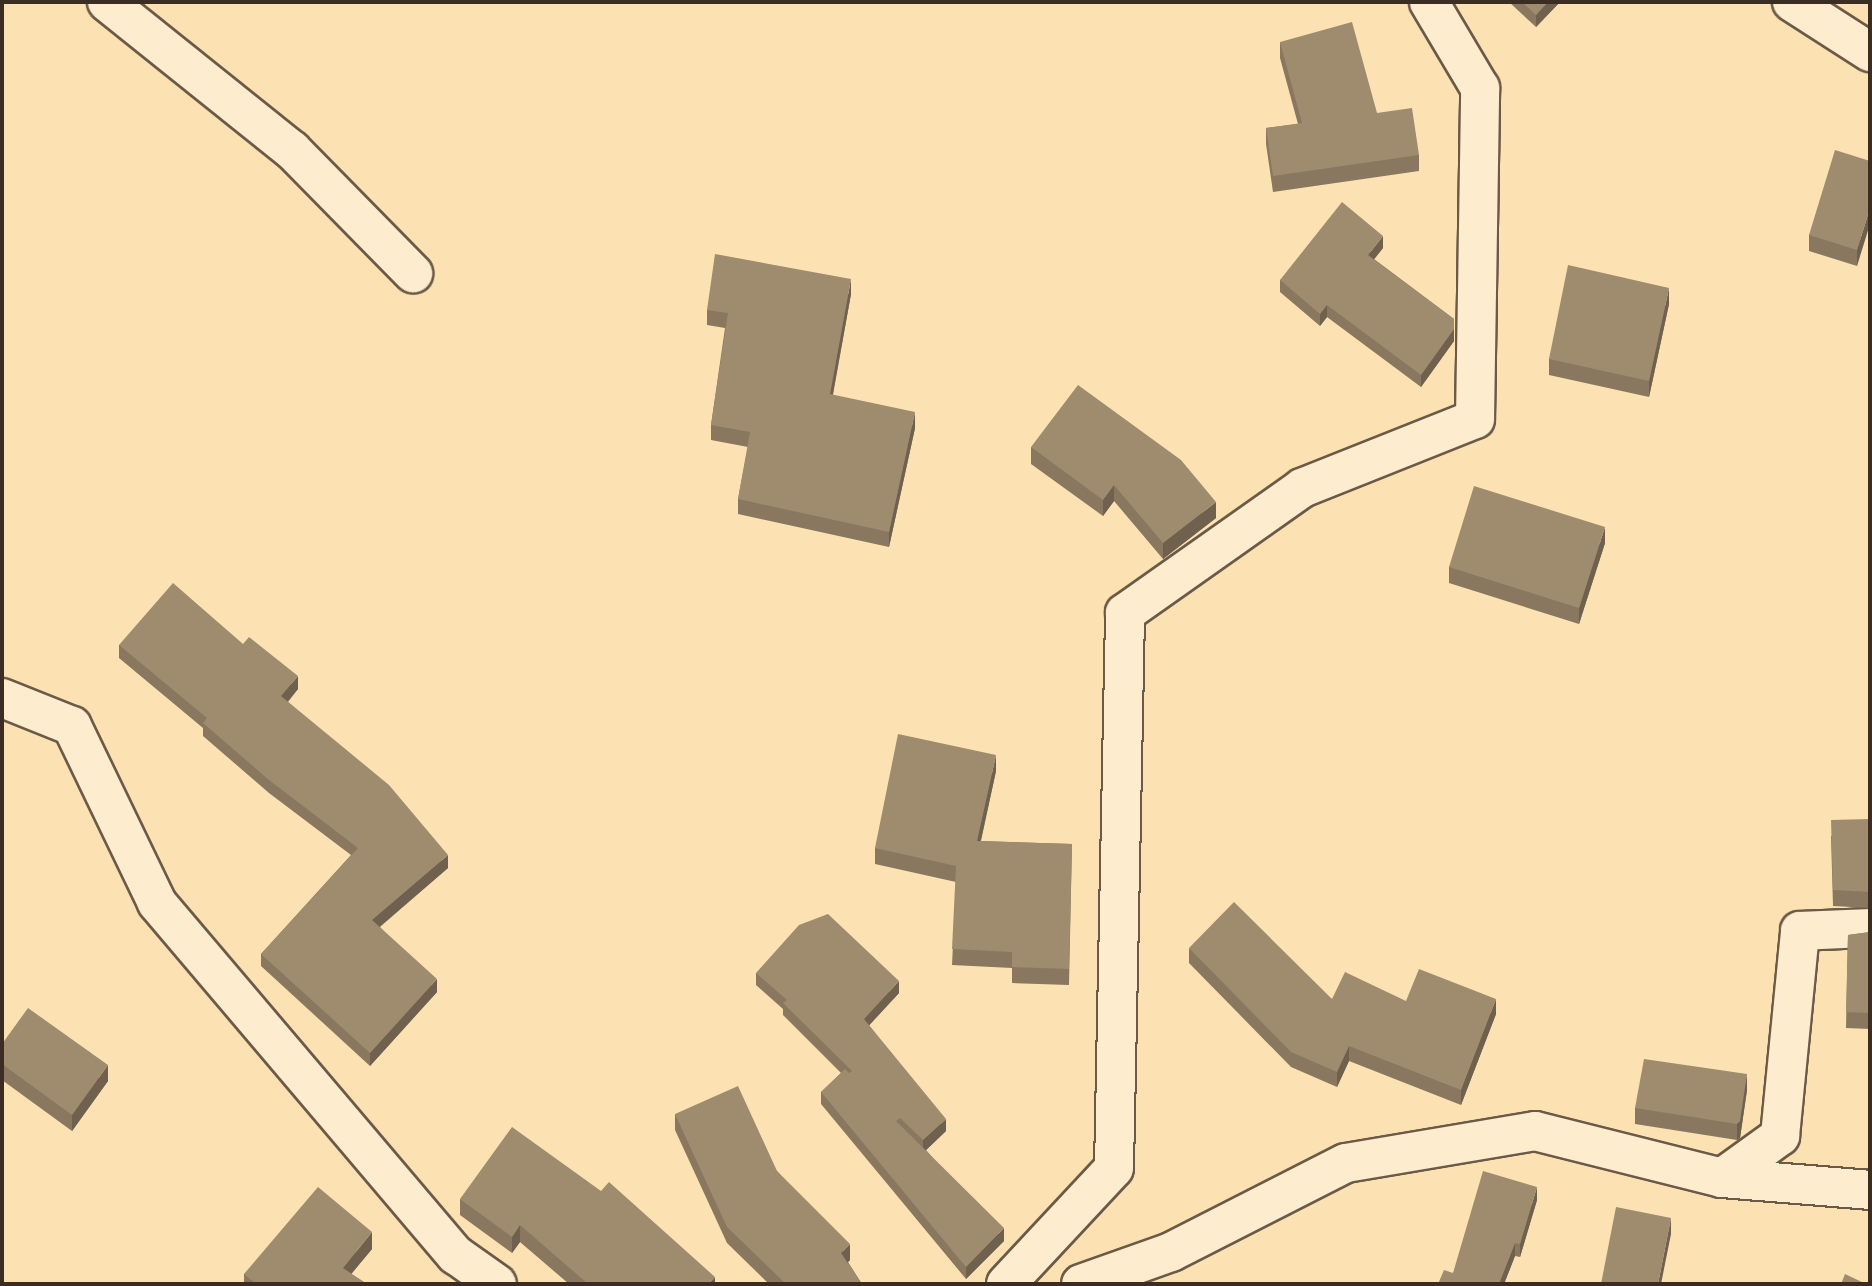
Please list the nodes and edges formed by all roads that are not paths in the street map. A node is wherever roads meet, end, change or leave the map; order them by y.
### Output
1 (107, 2) edge
2 (1429, 2) edge
3 (1792, 2) edge
4 (1870, 52) edge
5 (413, 273) dead end
6 (2, 698) edge
7 (1870, 928) edge
8 (1723, 1178) junction
9 (1870, 1189) edge
10 (497, 1284) edge
11 (1006, 1284) edge
12 (1081, 1284) edge

1 - 5 street
2 - 11 street
3 - 4 street
6 - 10 street
7 - 8 street
8 - 9 street
8 - 12 street

